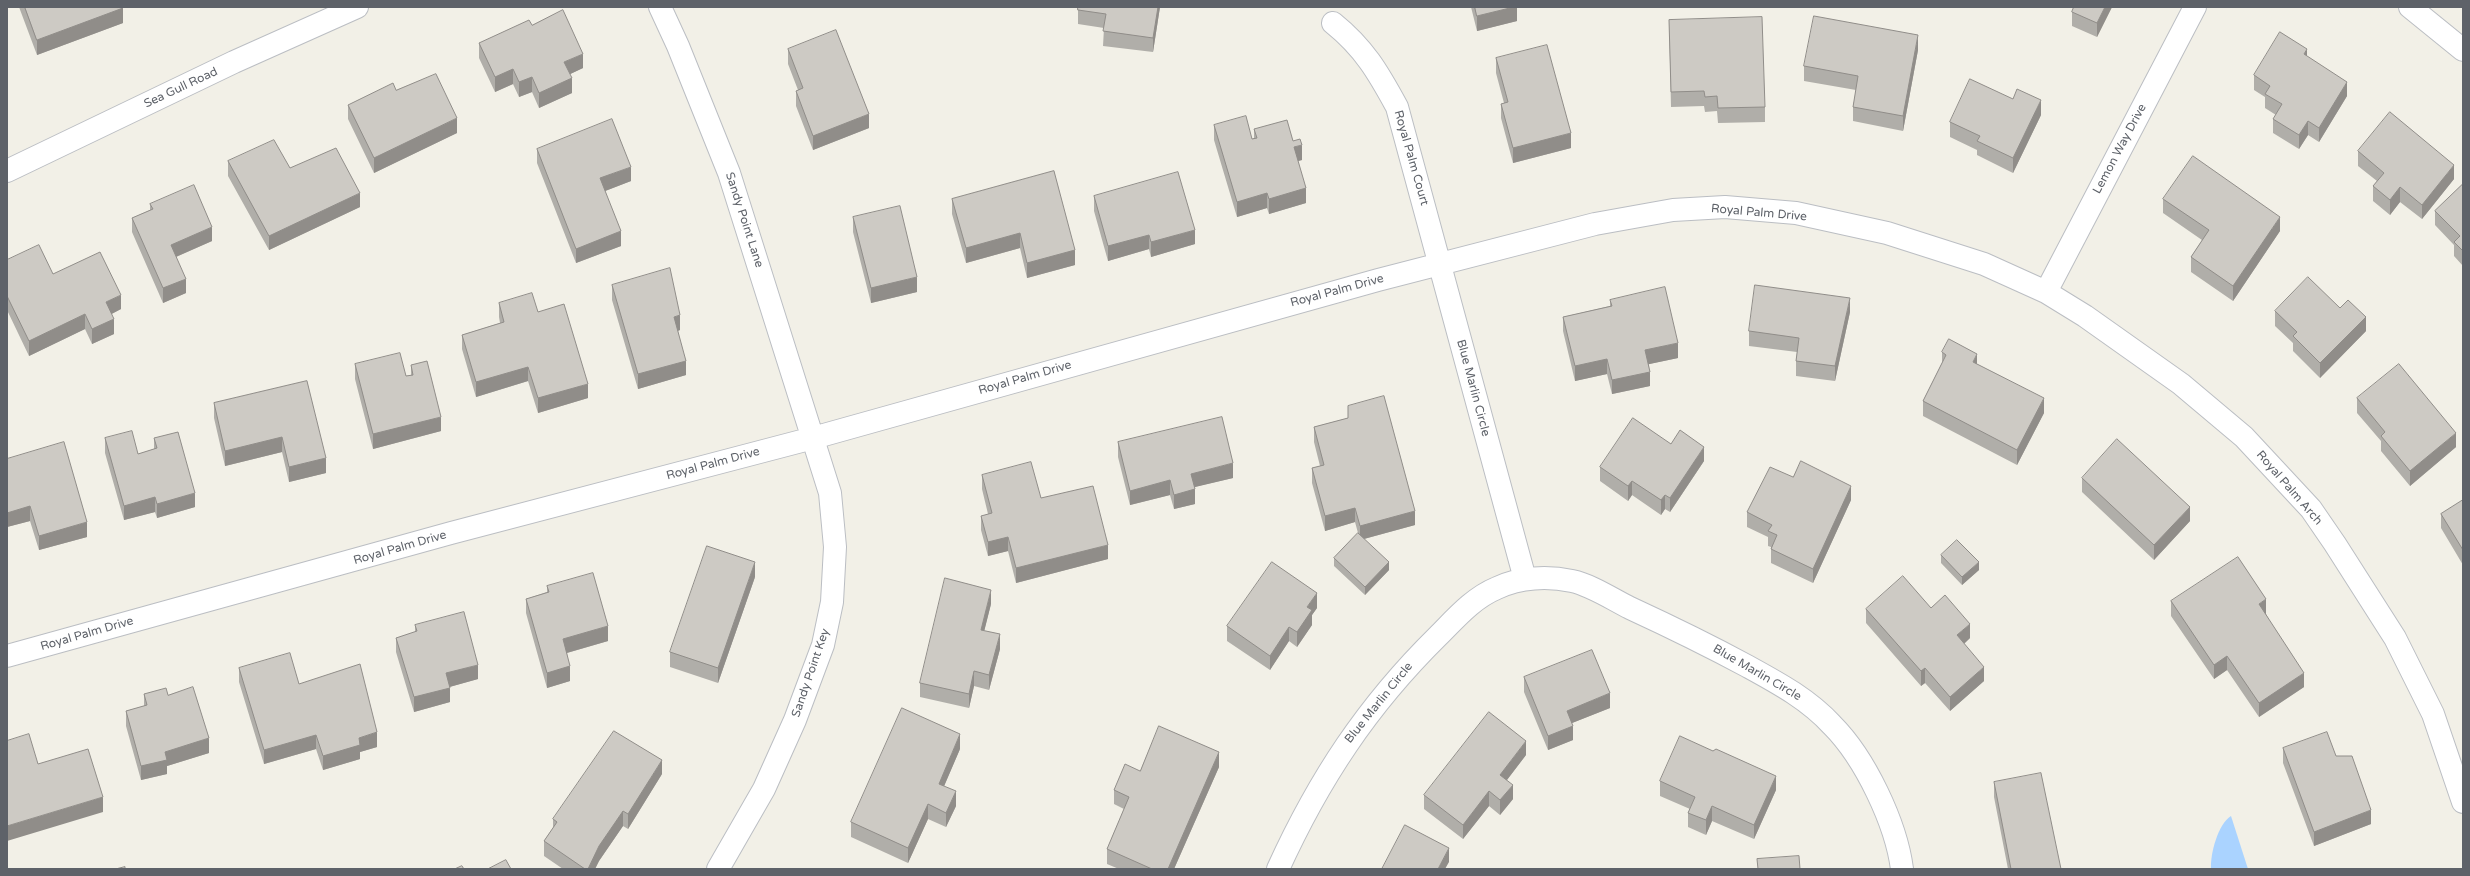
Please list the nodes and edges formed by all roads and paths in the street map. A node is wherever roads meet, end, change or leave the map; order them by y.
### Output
1 (357, 7) edge
2 (660, 7) edge
3 (2195, 7) edge
4 (2410, 7) edge
5 (1333, 23) dead end
6 (2463, 50) edge
7 (7, 171) edge
8 (1440, 265) junction
9 (2046, 292) junction
10 (813, 438) junction
11 (1525, 579) junction
12 (7, 656) edge
13 (2463, 802) edge
14 (718, 869) edge
15 (1278, 869) edge
16 (1902, 869) edge

1 - 7 street, Sea Gull Road
2 - 10 street, Sandy Point Lane
3 - 9 street, Lemon Way Drive
4 - 6 street
5 - 8 street, Royal Palm Court
8 - 9 street, Royal Palm Drive
8 - 10 street, Royal Palm Drive
8 - 11 street, Blue Marlin Circle
9 - 13 street, Royal Palm Arch
10 - 12 street, Royal Palm Drive
10 - 14 street, Sandy Point Key
11 - 15 street, Blue Marlin Circle
11 - 16 street, Blue Marlin Circle

